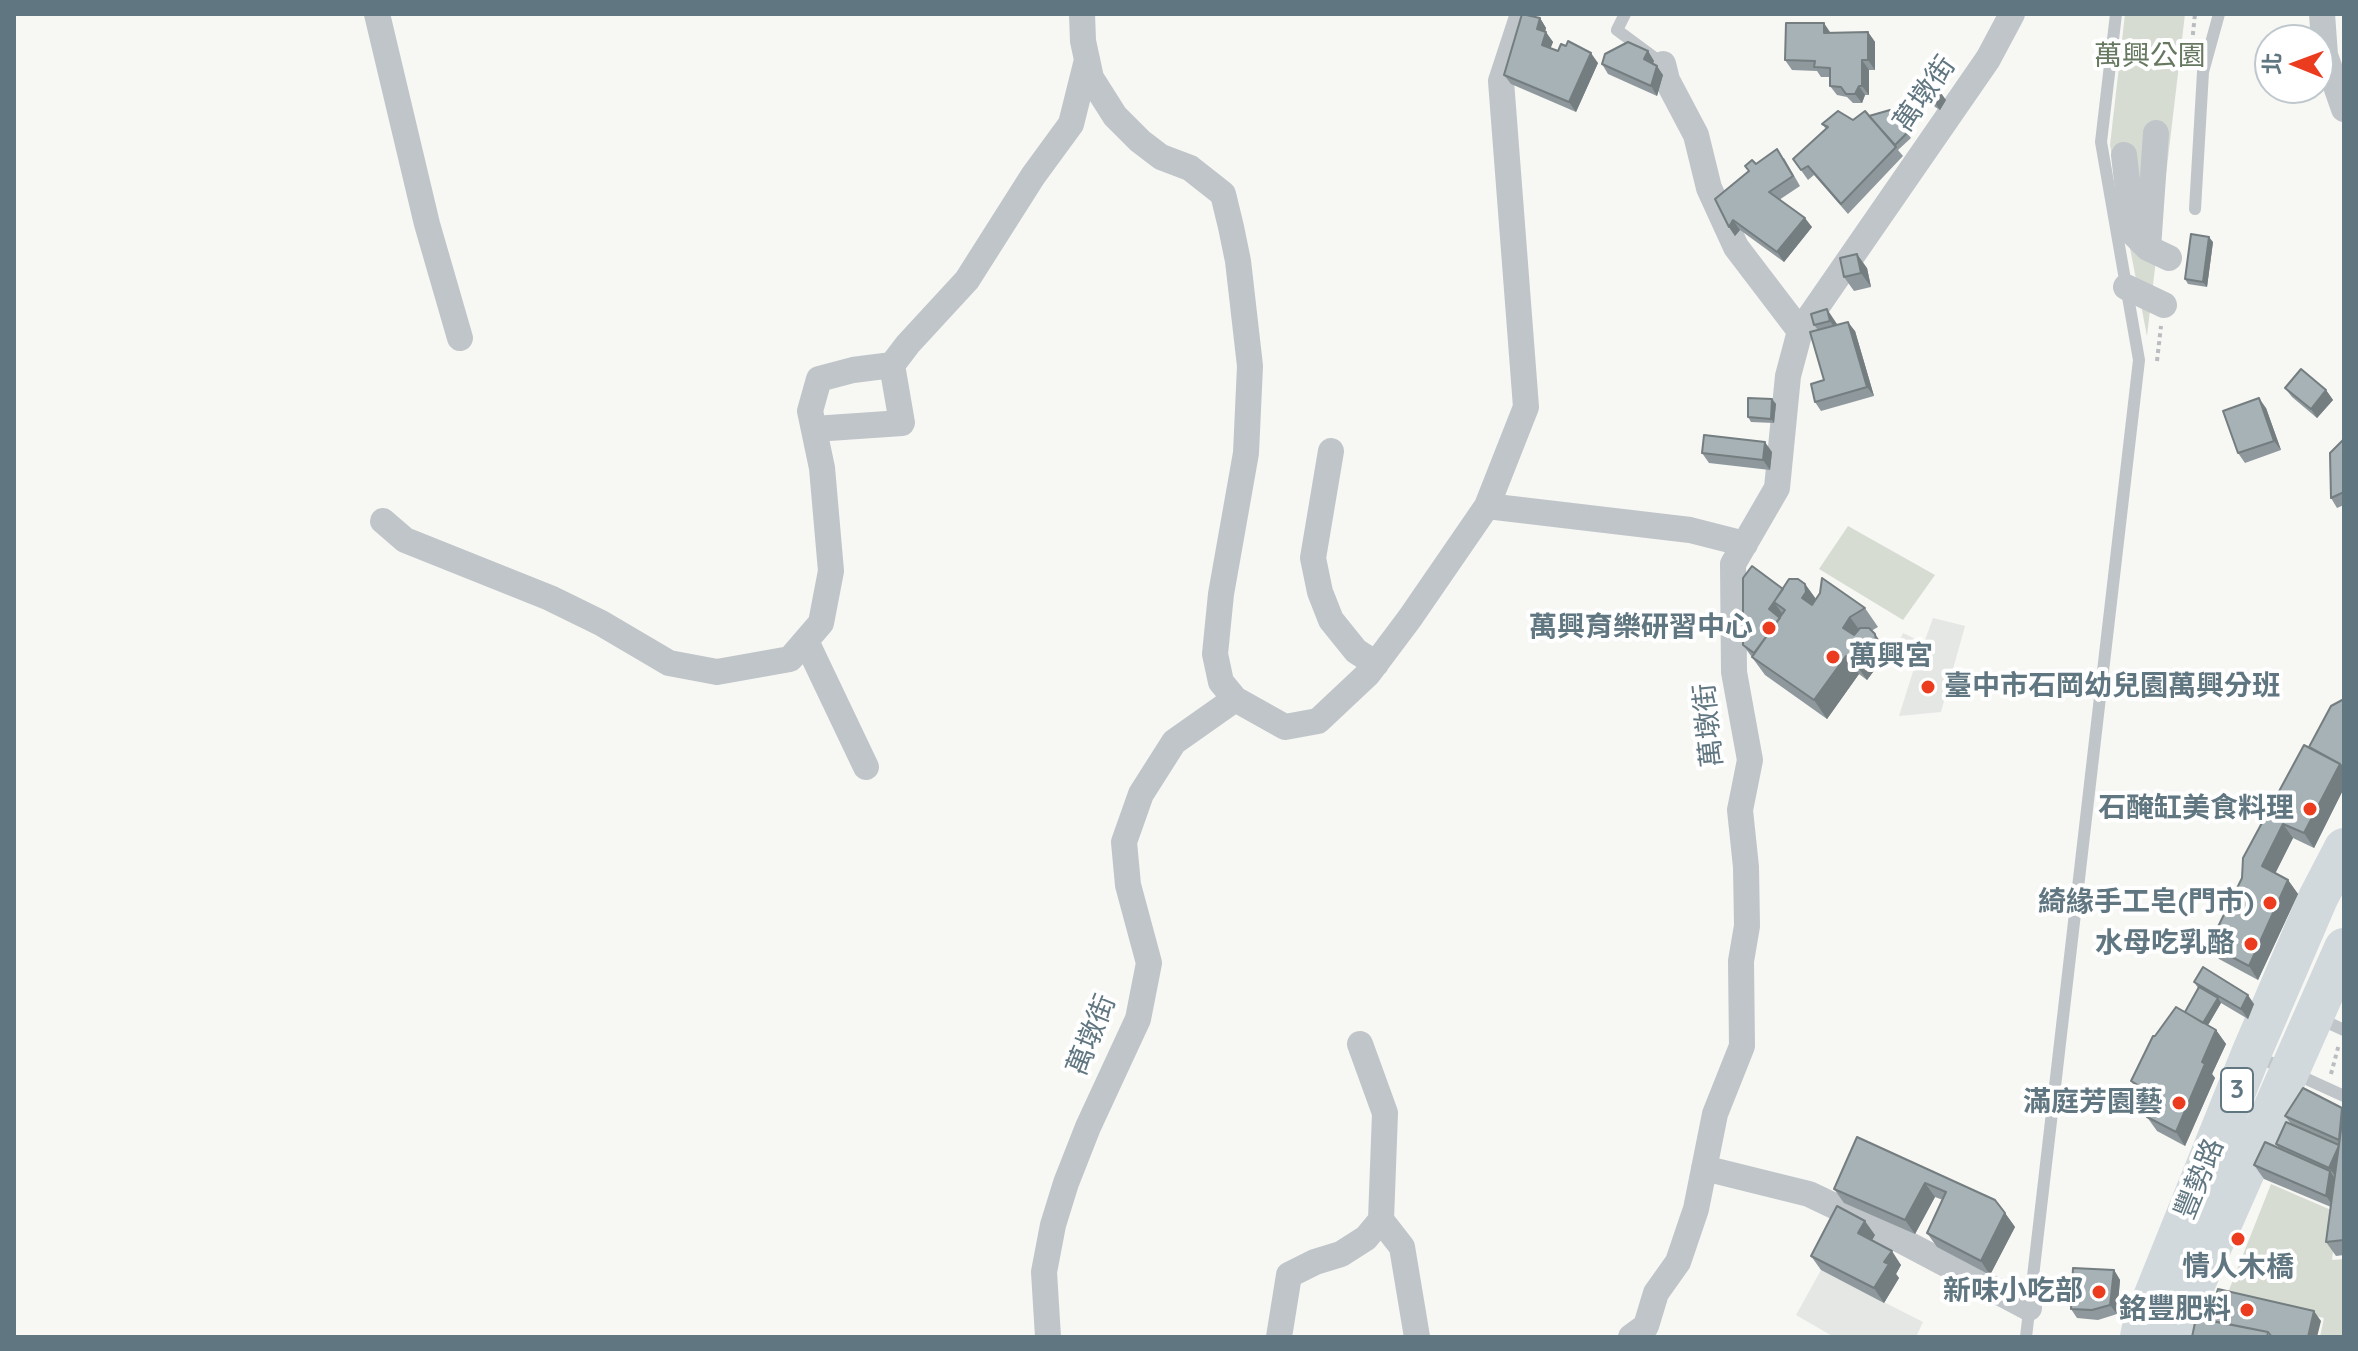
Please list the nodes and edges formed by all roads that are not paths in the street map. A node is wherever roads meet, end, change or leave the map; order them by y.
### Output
1 (377, 14) edge
2 (1082, 14) edge
3 (1523, 14) edge
4 (1625, 14) edge
5 (2012, 14) edge
6 (2116, 14) edge
7 (2219, 14) edge
8 (2322, 14) edge
9 (1087, 60) junction
10 (1663, 64) joint
11 (2344, 109) edge
12 (2156, 133) dead end
13 (2124, 155) dead end
14 (2195, 209) dead end
15 (2126, 287) junction
16 (2164, 305) dead end
17 (1800, 331) junction
18 (460, 338) dead end
19 (892, 365) junction
20 (814, 429) junction
21 (1331, 451) dead end
22 (1487, 506) junction
23 (383, 521) dead end
24 (1745, 544) junction
25 (806, 641) junction
26 (1376, 664) junction
27 (1235, 699) junction
28 (866, 767) dead end
29 (2344, 848) edge
30 (2344, 948) edge
31 (2302, 1012) edge
32 (1360, 1044) dead end
33 (2251, 1054) junction
34 (2289, 1070) junction
35 (2344, 1096) edge
36 (1704, 1168) junction
37 (1381, 1220) junction
38 (2029, 1308) junction
39 (2147, 1333) edge
40 (1048, 1337) edge
41 (1279, 1337) edge
42 (1417, 1337) edge
43 (1631, 1337) edge
44 (2026, 1337) edge

1 - 18 street
2 - 9 street
3 - 22 street
4 - 10 lane
5 - 17 street, 萬墩街
6 - 15 lane
7 - 14 lane
8 - 11 street
9 - 19 street
9 - 27 street
10 - 17 street
12 - 13 street
15 - 16 street
15 - 38 lane
17 - 24 street, 萬墩街
19 - 20 street
19 - 20 street
20 - 25 street
21 - 26 street
22 - 24 street
22 - 26 street
23 - 25 street
24 - 36 street, 萬墩街
25 - 28 street
26 - 27 street
27 - 40 street, 萬墩街
29 - 31 main road, 豐勢路 / 3
30 - 31 main road, 豐勢路 / 3
31 - 33 main road, 豐勢路 / 3
31 - 34 main road, 豐勢路 / 3
32 - 37 street
33 - 34 lane
33 - 39 main road, 豐勢路 / 3
34 - 35 lane
34 - 39 main road, 豐勢路 / 3
36 - 38 street
36 - 43 street, 萬墩街
37 - 41 street
37 - 42 street
38 - 44 lane

